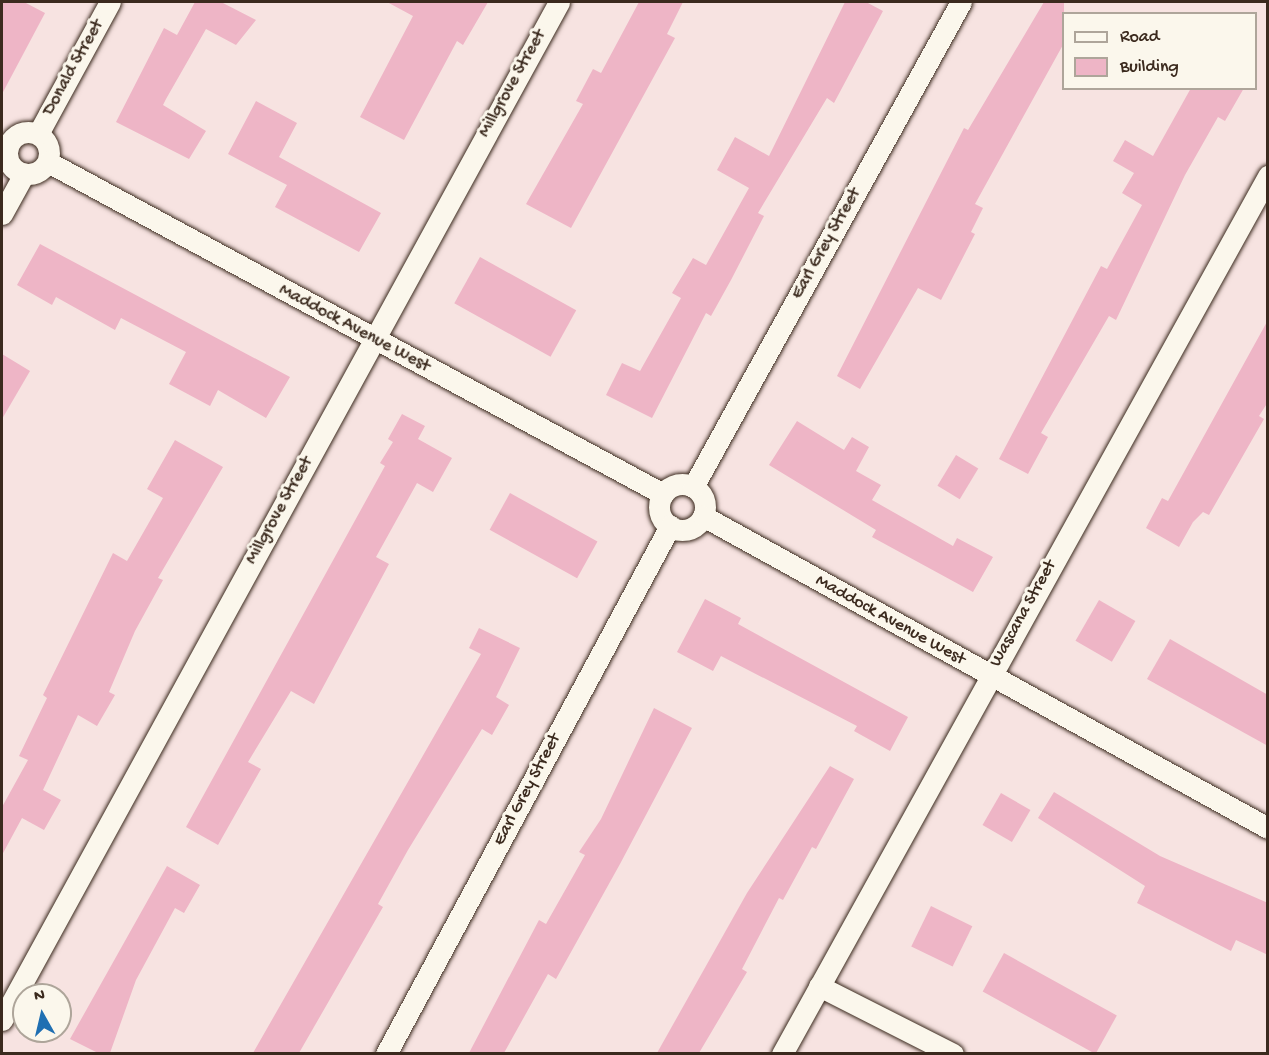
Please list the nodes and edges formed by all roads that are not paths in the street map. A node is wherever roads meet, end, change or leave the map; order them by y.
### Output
1 (110, 2) edge
2 (559, 2) edge
3 (961, 2) edge
4 (38, 134) junction
5 (6, 139) edge
6 (48, 162) junction
7 (24, 174) junction
8 (1268, 176) edge
9 (2, 214) edge
10 (373, 340) junction
11 (693, 487) junction
12 (663, 494) junction
13 (703, 516) junction
14 (670, 526) junction
15 (988, 677) junction
16 (1268, 828) edge
17 (819, 986) junction
18 (2, 1020) edge
19 (386, 1053) edge
20 (782, 1053) edge
21 (953, 1053) edge

1 - 4 street, Donald Street
2 - 10 street, Millgrove Street
3 - 11 street, Earl Grey Street
4 - 5 street
4 - 6 street
5 - 7 street
6 - 7 street
6 - 10 street, Maddock Avenue West
7 - 9 street
8 - 15 street, Wascana Street
10 - 12 street, Maddock Avenue West
10 - 18 street, Millgrove Street
11 - 12 street
11 - 13 street
12 - 14 street
13 - 14 street
13 - 15 street, Maddock Avenue West
14 - 19 street, Earl Grey Street
15 - 16 street, Maddock Avenue West
15 - 17 street, Wascana Street
17 - 20 street, Wascana Street
17 - 21 street

